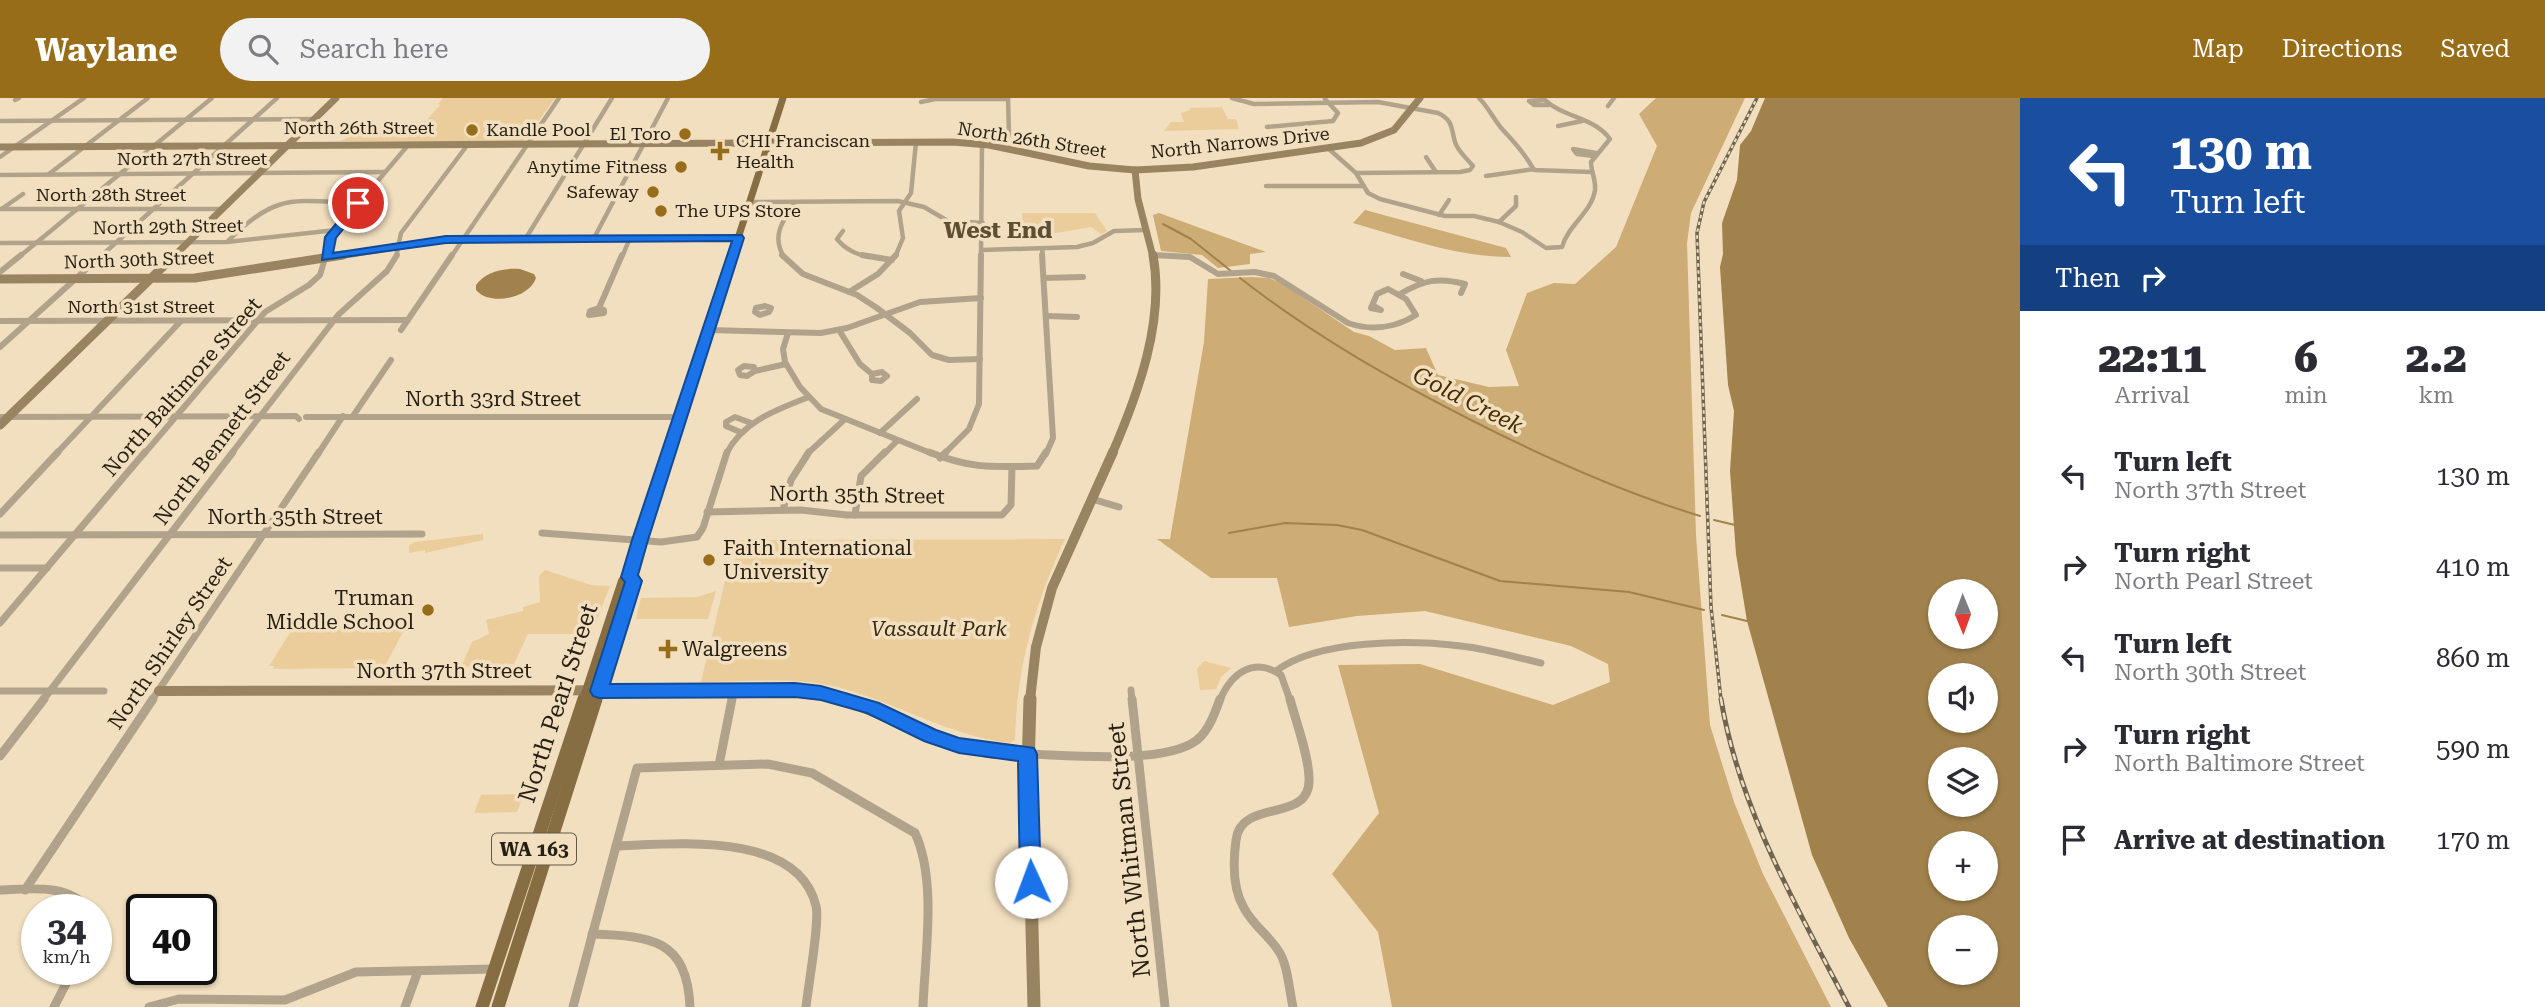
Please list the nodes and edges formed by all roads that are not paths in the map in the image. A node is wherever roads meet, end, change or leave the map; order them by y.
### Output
1 (84, 98) edge
2 (148, 98) edge
3 (212, 98) edge
4 (276, 98) edge
5 (336, 98) edge
6 (559, 98) edge
7 (612, 98) edge
8 (668, 98) edge
9 (783, 98) edge
10 (1008, 98) edge
11 (1420, 98) edge
12 (1479, 98) edge
13 (1614, 98) edge
14 (1233, 99) edge
15 (1325, 99) edge
16 (1366, 99) edge
17 (1544, 99) edge
18 (1278, 101) edge
19 (921, 102) dead end
20 (1549, 105) junction
21 (1608, 106) dead end
22 (1414, 108) junction
23 (253, 119) junction
24 (315, 119) junction
25 (119, 120) junction
26 (186, 120) junction
27 (0, 121) edge
28 (52, 121) junction
29 (1583, 121) junction
30 (1558, 126) dead end
31 (1267, 127) dead end
32 (770, 142) junction
33 (916, 142) junction
34 (469, 143) junction
35 (528, 143) junction
36 (643, 143) junction
37 (289, 144) junction
38 (409, 144) junction
39 (583, 144) junction
40 (982, 144) junction
41 (224, 145) junction
42 (85, 146) junction
43 (154, 146) junction
44 (0, 147) edge
45 (15, 147) junction
46 (1002, 147) junction
47 (1330, 150) junction
48 (0, 157) edge
49 (1426, 157) dead end
50 (1135, 170) junction
51 (1536, 170) junction
52 (385, 172) junction
53 (1436, 172) junction
54 (1591, 172) junction
55 (193, 173) junction
56 (260, 173) junction
57 (1356, 173) junction
58 (48, 174) junction
59 (120, 174) junction
60 (0, 175) edge
61 (1486, 176) dead end
62 (1266, 186) dead end
63 (1363, 186) junction
64 (23, 194) dead end
65 (1516, 197) dead end
66 (1449, 200) dead end
67 (750, 202) junction
68 (795, 202) junction
69 (904, 202) junction
70 (358, 203) junction
71 (77, 209) junction
72 (153, 209) junction
73 (223, 209) junction
74 (1, 210) edge
75 (1439, 215) junction
76 (1499, 222) junction
77 (983, 223) junction
78 (336, 230) junction
79 (1146, 230) junction
80 (843, 232) dead end
81 (526, 238) junction
82 (594, 238) junction
83 (631, 238) junction
84 (738, 238) junction
85 (463, 239) junction
86 (116, 242) junction
87 (188, 242) junction
88 (227, 242) junction
89 (0, 243) edge
90 (36, 243) junction
91 (398, 246) junction
92 (1042, 248) junction
93 (982, 250) junction
94 (1152, 256) junction
95 (326, 257) junction
96 (892, 260) junction
97 (0, 272) edge
98 (1403, 274) dead end
99 (1083, 277) dead end
100 (1044, 278) junction
101 (0, 279) edge
102 (76, 279) junction
103 (151, 279) junction
104 (1421, 281) junction
105 (849, 292) junction
106 (1461, 293) dead end
107 (1400, 294) junction
108 (981, 298) junction
109 (1374, 306) dead end
110 (599, 308) dead end
111 (884, 313) junction
112 (760, 314) dead end
113 (1046, 316) junction
114 (1077, 317) dead end
115 (258, 320) junction
116 (334, 320) junction
117 (408, 320) junction
118 (0, 321) edge
119 (29, 321) junction
120 (107, 321) junction
121 (181, 321) junction
122 (401, 330) dead end
123 (709, 330) junction
124 (751, 330) junction
125 (839, 330) junction
126 (788, 333) junction
127 (0, 347) edge
128 (980, 359) junction
129 (391, 360) dead end
130 (786, 364) junction
131 (755, 371) dead end
132 (873, 374) dead end
133 (809, 397) junction
134 (917, 400) dead end
135 (92, 416) junction
136 (175, 416) junction
137 (261, 416) junction
138 (343, 416) junction
139 (353, 416) junction
140 (681, 416) junction
141 (4, 417) edge
142 (844, 420) junction
143 (751, 423) junction
144 (0, 425) edge
145 (740, 432) junction
146 (880, 433) junction
147 (897, 441) junction
148 (940, 458) junction
149 (1012, 467) junction
150 (1093, 499) junction
151 (1119, 507) dead end
152 (783, 510) junction
153 (707, 512) junction
154 (0, 514) edge
155 (855, 515) junction
156 (542, 533) dead end
157 (77, 534) junction
158 (264, 534) junction
159 (422, 534) dead end
160 (0, 535) edge
161 (170, 535) junction
162 (640, 540) junction
163 (0, 568) edge
164 (47, 568) junction
165 (0, 623) edge
166 (1541, 663) dead end
167 (1276, 671) junction
168 (734, 690) junction
169 (1130, 690) dead end
170 (0, 691) edge
171 (49, 691) junction
172 (104, 691) dead end
173 (159, 691) junction
174 (593, 691) junction
175 (1027, 754) junction
176 (1137, 754) junction
177 (0, 756) edge
178 (719, 765) junction
179 (616, 846) junction
180 (0, 890) edge
181 (25, 890) junction
182 (71, 894) edge
183 (592, 934) junction
184 (494, 970) junction
185 (418, 971) junction
186 (65, 985) edge
187 (54, 1007) edge
188 (149, 1007) edge
189 (405, 1007) edge
190 (482, 1007) edge
191 (498, 1007) edge
192 (573, 1007) edge
193 (690, 1007) edge
194 (806, 1007) edge
195 (923, 1007) edge
196 (1034, 1007) edge
197 (1165, 1007) edge
198 (1293, 1007) edge

1 - 28 street
2 - 25 street
3 - 26 street
4 - 23 street
5 - 24 street
6 - 35 street
7 - 39 street
8 - 36 street
9 - 32 main road, North Pearl Street / WA 163
10 - 19 street
10 - 46 street
11 - 22 street, North Narrows Drive
12 - 51 street
13 - 21 street
14 - 18 street
15 - 16 street
15 - 18 street
15 - 31 street
16 - 22 street
17 - 20 street
17 - 20 street
20 - 29 street
22 - 47 street, North Narrows Drive
22 - 53 street
23 - 24 street
23 - 26 street
23 - 41 street
24 - 37 street
25 - 26 street
25 - 28 street
25 - 42 street
26 - 43 street
27 - 28 street
28 - 45 street
29 - 30 street
29 - 54 street
32 - 33 street, North 26th Street
32 - 36 street, North 26th Street
32 - 67 main road, North Pearl Street / WA 163
33 - 40 street, North 26th Street
33 - 69 street
34 - 35 street, North 26th Street
34 - 38 street, North 26th Street
34 - 91 street, North Bennett Street
35 - 39 street, North 26th Street
35 - 85 street
36 - 39 street, North 26th Street
36 - 82 street
37 - 38 street, North 26th Street
37 - 41 street, North 26th Street
37 - 56 street
38 - 52 street, North Baltimore Street
39 - 81 street
40 - 46 street, North 26th Street
40 - 77 street
41 - 43 street, North 26th Street
41 - 55 street
42 - 43 street, North 26th Street
42 - 45 street, North 26th Street
42 - 58 street
43 - 59 street
44 - 45 street, North 26th Street
45 - 48 street
46 - 50 street, North 26th Street
47 - 50 street, North Narrows Drive
47 - 57 street
49 - 53 street
50 - 79 street, North Narrows Drive
51 - 54 street
51 - 61 street
52 - 56 street, North 27th Street
52 - 70 street, North Baltimore Street
53 - 57 street
54 - 76 street
55 - 56 street, North 27th Street
55 - 59 street, North 27th Street
55 - 72 street
56 - 73 street
57 - 63 street
58 - 59 street, North 27th Street
58 - 60 street, North 27th Street
59 - 71 street
62 - 63 street
63 - 75 street
64 - 74 street
65 - 76 street
66 - 75 street
67 - 68 street
67 - 84 main road, North Pearl Street / WA 163
68 - 69 street
68 - 105 street
69 - 77 street
69 - 96 street
70 - 78 street, North Baltimore Street
70 - 88 street
71 - 72 street, North 28th Street
71 - 74 street, North 28th Street
71 - 90 street
72 - 73 street, North 28th Street
72 - 86 street
73 - 87 street
75 - 76 street
77 - 93 street
78 - 88 street, North 29th Street
78 - 95 street, North Baltimore Street
79 - 92 street
79 - 94 street, North Narrows Drive
80 - 96 street
81 - 82 street, North 30th Street
81 - 85 street, North 30th Street
82 - 83 street, North 30th Street
83 - 84 street, North 30th Street
83 - 110 street
84 - 123 main road, North Pearl Street / WA 163
85 - 91 street, North 30th Street
85 - 117 street
86 - 87 street, North 29th Street
86 - 90 street, North 29th Street
86 - 102 street
87 - 88 street, North 29th Street
87 - 103 street
89 - 90 street, North 29th Street
90 - 97 street
91 - 95 street, North 30th Street
91 - 116 street, North Bennett Street
92 - 93 street
92 - 100 street
93 - 108 street
94 - 107 street
94 - 150 street, North Narrows Drive
95 - 103 street, North 30th Street
95 - 115 street, North Baltimore Street
96 - 105 street
98 - 104 street
99 - 100 street
100 - 113 street
101 - 102 street, North 30th Street
102 - 103 street, North 30th Street
102 - 119 street
103 - 120 street
104 - 106 street
104 - 107 street
105 - 111 street
107 - 109 street
108 - 111 street
108 - 128 street
111 - 125 street
111 - 128 street
112 - 124 street
113 - 114 street
113 - 149 street
115 - 116 street, North 31st Street
115 - 121 street, North 31st Street
115 - 136 street, North Baltimore Street
116 - 117 street, North 31st Street
116 - 137 street, North Bennett Street
117 - 122 street
118 - 119 street, North 31st Street
119 - 120 street, North 31st Street
119 - 127 street
120 - 121 street, North 31st Street
120 - 141 street
121 - 135 street
123 - 124 street
123 - 140 main road, North Pearl Street / WA 163
124 - 126 street
125 - 126 street
125 - 132 street
126 - 130 street
128 - 148 street
129 - 139 street
130 - 131 street
130 - 133 street
133 - 142 street
133 - 143 street
134 - 146 street
135 - 136 street, North 33rd Street
135 - 141 street, North 33rd Street
135 - 154 street
136 - 137 street, North 33rd Street
136 - 157 street, North Baltimore Street
137 - 138 street, North 33rd Street
137 - 161 street, North Bennett Street
138 - 139 street, North 33rd Street
138 - 158 street, North Shirley Street
139 - 140 street, North 33rd Street
140 - 162 main road, North Pearl Street / WA 163
141 - 144 street
142 - 146 street
142 - 152 street
143 - 145 street
143 - 145 street
145 - 153 street
146 - 147 street
147 - 148 street
147 - 155 street
148 - 149 street
149 - 155 street, North 35th Street
150 - 151 street
150 - 175 street, North Narrows Drive
152 - 153 street, North 35th Street
152 - 155 street, North 35th Street
153 - 162 street
156 - 162 street
157 - 160 street, North 35th Street
157 - 161 street, North 35th Street
157 - 164 street, North Baltimore Street
158 - 159 street, North 35th Street
158 - 161 street, North 35th Street
158 - 173 street, North Shirley Street
161 - 171 street, North Bennett Street
162 - 174 main road, North Pearl Street / WA 163
163 - 164 street
164 - 165 street, North Baltimore Street
166 - 167 street
167 - 176 street, North 37th Street
167 - 198 street
168 - 174 street, North 37th Street
168 - 175 street, North 37th Street
168 - 178 street
169 - 176 street, North Whitman Street
170 - 171 street
171 - 172 street
171 - 177 street, North Bennett Street
173 - 174 street, North 37th Street
173 - 181 street, North Shirley Street
174 - 184 main road, North Pearl Street / WA 163
174 - 191 main road, North Pearl Street / WA 163
175 - 176 street, North 37th Street
175 - 196 street, North Narrows Drive
176 - 197 street, North Whitman Street
178 - 179 street
178 - 195 street
179 - 183 street
179 - 194 street
180 - 181 street
181 - 182 street
183 - 192 street
183 - 193 street
184 - 185 street
184 - 190 main road, North Pearl Street / WA 163
185 - 188 street
185 - 189 street
186 - 187 street

